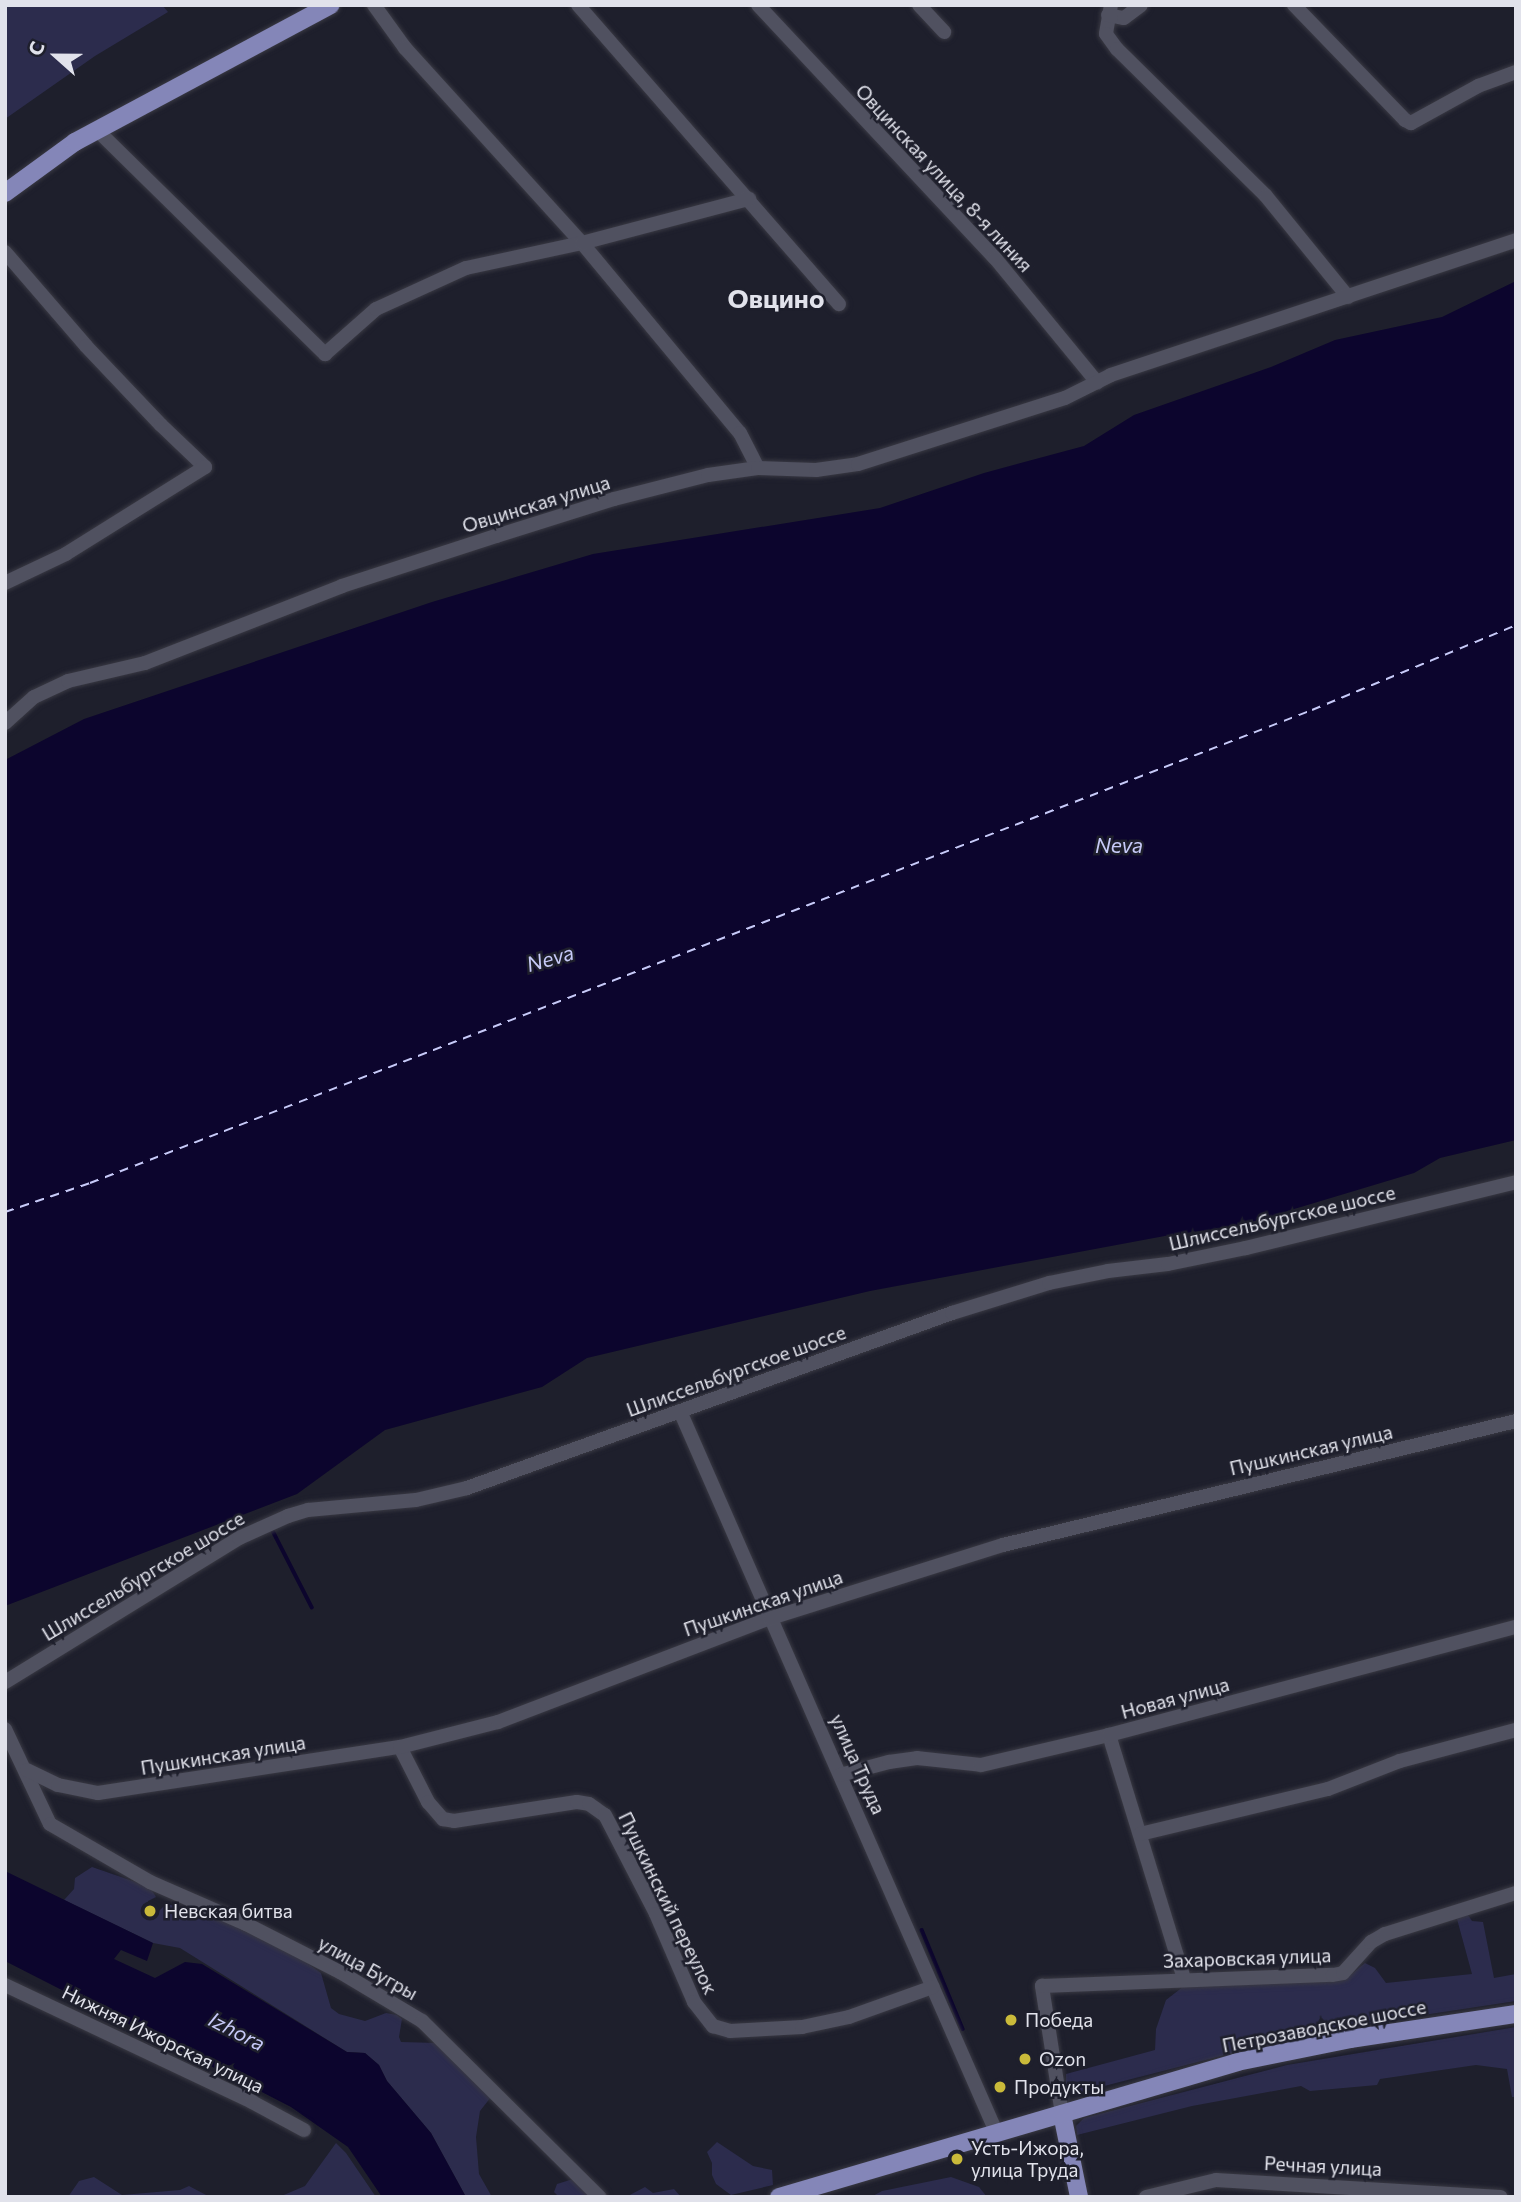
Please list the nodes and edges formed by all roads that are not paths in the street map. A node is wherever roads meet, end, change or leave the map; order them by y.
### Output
1 (331, 5) edge
2 (374, 5) edge
3 (578, 5) edge
4 (758, 5) edge
5 (919, 5) edge
6 (1141, 5) edge
7 (1294, 5) edge
8 (1109, 10) edge
9 (944, 32) dead end
10 (1516, 72) edge
11 (97, 130) junction
12 (5, 193) edge
13 (749, 200) junction
14 (1516, 240) edge
15 (582, 243) junction
16 (5, 252) edge
17 (1348, 297) junction
18 (839, 304) dead end
19 (1097, 382) junction
20 (758, 468) junction
21 (5, 583) edge
22 (5, 723) edge
23 (1516, 1182) edge
24 (680, 1411) junction
25 (1516, 1421) edge
26 (771, 1618) junction
27 (1516, 1627) edge
28 (5, 1682) edge
29 (5, 1729) edge
30 (1516, 1730) edge
31 (1109, 1735) junction
32 (400, 1747) junction
33 (26, 1770) junction
34 (840, 1775) junction
35 (1140, 1834) junction
36 (1516, 1893) edge
37 (1184, 1979) junction
38 (5, 1984) edge
39 (933, 1987) junction
40 (1516, 2014) edge
41 (1062, 2115) junction
42 (304, 2130) dead end
43 (997, 2134) junction
44 (599, 2197) edge
45 (779, 2197) edge
46 (1079, 2197) edge
47 (1146, 2197) edge
48 (1500, 2197) edge

1 - 11 main road
2 - 15 street
3 - 13 street
4 - 19 street, Овцинская улица, 8-я линия
5 - 9 street
6 - 8 street
7 - 10 street
8 - 17 street
11 - 12 main road
11 - 15 street
13 - 15 street
13 - 18 street
14 - 17 street, Овцинская улица
15 - 20 street
16 - 21 street
17 - 19 street, Овцинская улица
19 - 20 street, Овцинская улица
20 - 22 street, Овцинская улица
23 - 24 street, Шлиссельбургское шоссе
24 - 26 street, улица Труда
24 - 28 street, Шлиссельбургское шоссе
25 - 26 street, Пушкинская улица
26 - 32 street, Пушкинская улица
26 - 34 street, улица Труда
27 - 31 street, Новая улица
29 - 33 street, улица Бугры
30 - 35 street
31 - 34 street, Новая улица
31 - 35 street
32 - 33 street, Пушкинская улица
32 - 39 street, Пушкинский переулок
33 - 44 street, улица Бугры
34 - 39 street, улица Труда
35 - 37 street
36 - 37 street, Захаровская улица
37 - 41 street, Захаровская улица
38 - 42 street, Нижняя Ижорская улица
39 - 43 street, улица Труда
40 - 41 main road, Петрозаводское шоссе
41 - 43 main road, Петрозаводское шоссе
41 - 46 main road
43 - 45 main road, Петрозаводское шоссе
47 - 48 street, Речная улица

